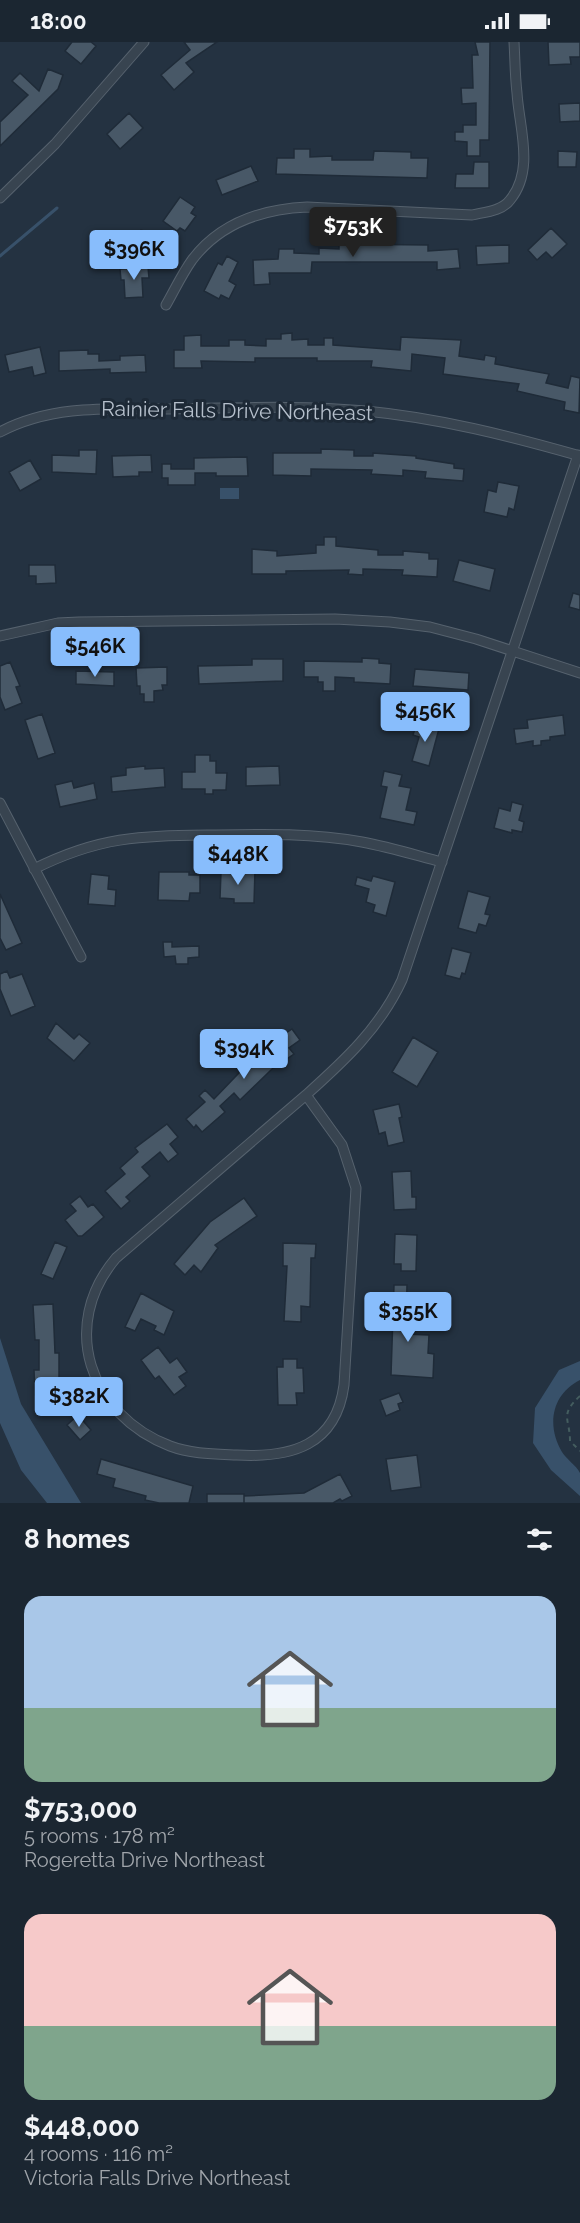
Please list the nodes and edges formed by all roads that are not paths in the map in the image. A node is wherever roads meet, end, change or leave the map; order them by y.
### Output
1 (144, 42) edge
2 (514, 42) edge
3 (0, 198) edge
4 (166, 305) dead end
5 (0, 432) edge
6 (579, 456) edge
7 (0, 636) edge
8 (513, 650) junction
9 (580, 673) edge
10 (0, 802) edge
11 (442, 862) junction
12 (34, 869) junction
13 (81, 957) dead end
14 (306, 1095) junction

1 - 3 street
2 - 4 street
5 - 6 street, Rainier Falls Drive Northeast
6 - 8 street
7 - 8 street
8 - 9 street
8 - 11 street
10 - 12 street
11 - 12 street
11 - 14 street
12 - 13 street
14 - 14 street

